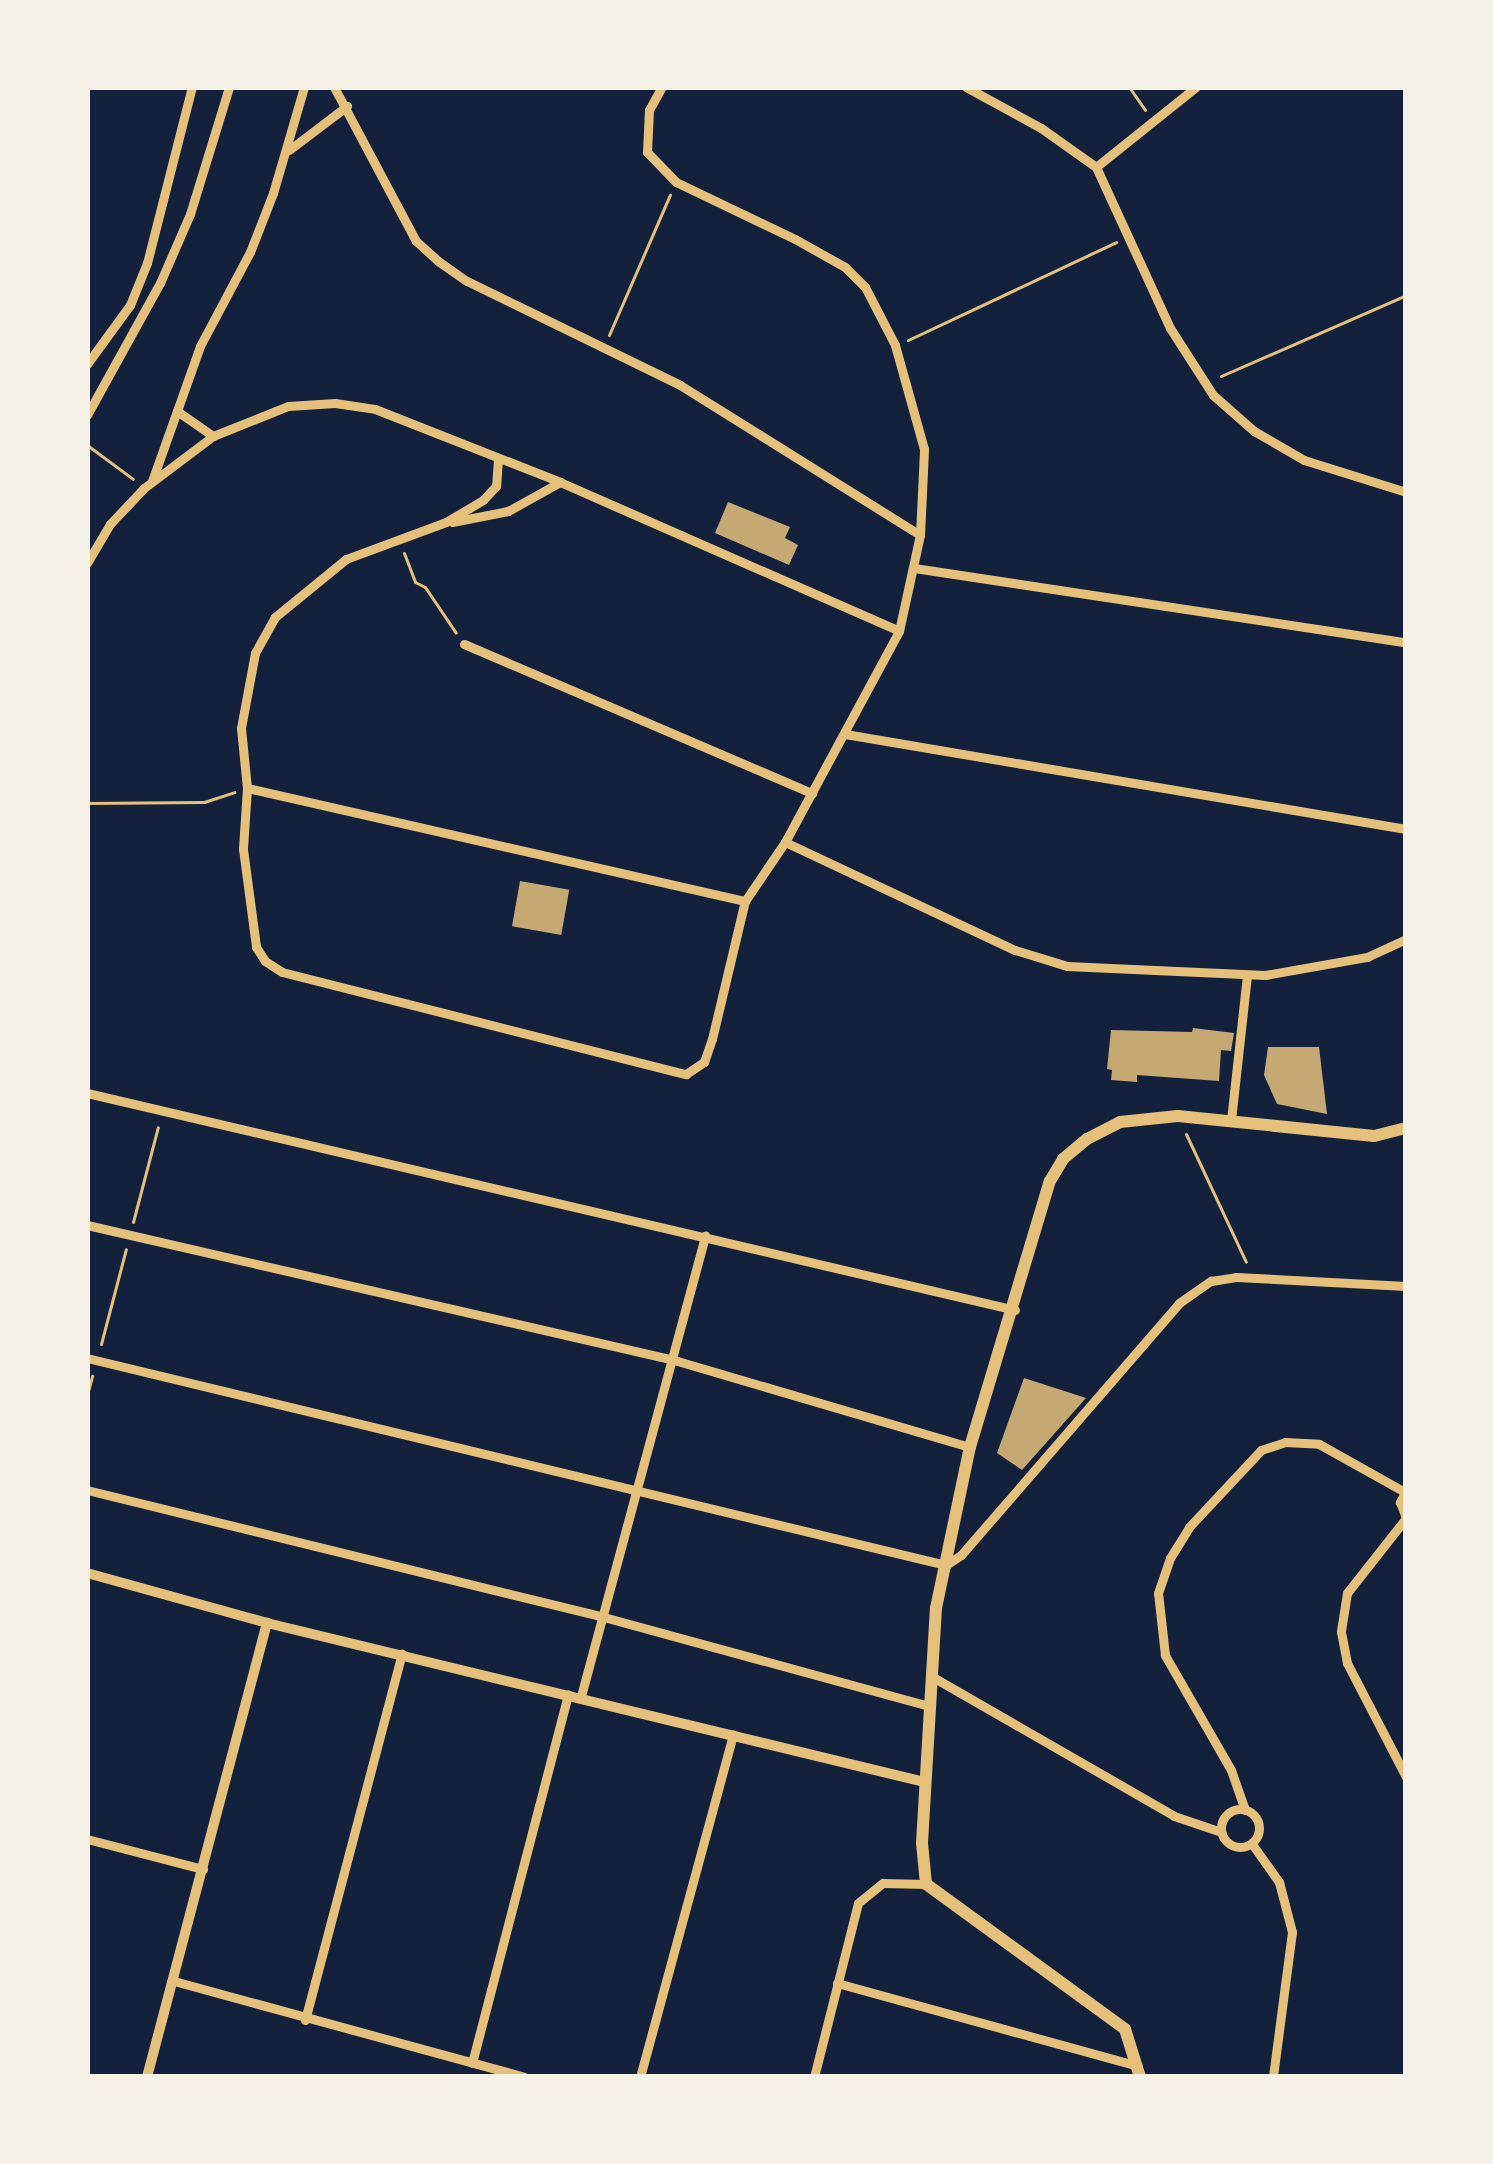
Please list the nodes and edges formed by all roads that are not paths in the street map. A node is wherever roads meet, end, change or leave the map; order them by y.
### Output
1 (191, 87) edge
2 (230, 87) edge
3 (304, 87) edge
4 (334, 87) edge
5 (662, 87) edge
6 (966, 87) edge
7 (1196, 87) edge
8 (346, 106) junction
9 (289, 150) junction
10 (1096, 167) junction
11 (87, 364) edge
12 (90, 404) edge
13 (177, 411) junction
14 (87, 416) edge
15 (213, 436) junction
16 (498, 459) junction
17 (560, 482) junction
18 (148, 484) junction
19 (1406, 492) edge
20 (446, 522) junction
21 (920, 535) junction
22 (87, 563) edge
23 (914, 568) junction
24 (899, 631) junction
25 (1406, 643) edge
26 (464, 644) road end
27 (845, 734) junction
28 (247, 788) junction
29 (812, 793) junction
30 (1406, 829) edge
31 (785, 842) junction
32 (745, 901) junction
33 (1406, 939) edge
34 (1247, 975) junction
35 (87, 1093) edge
36 (1231, 1120) junction
37 (1406, 1128) edge
38 (87, 1225) edge
39 (705, 1235) junction
40 (1406, 1286) edge
41 (1015, 1310) junction
42 (92, 1359) edge
43 (674, 1360) junction
44 (970, 1447) junction
45 (634, 1488) junction
46 (87, 1490) edge
47 (1406, 1492) edge
48 (1406, 1518) edge
49 (946, 1565) junction
50 (87, 1573) edge
51 (601, 1616) junction
52 (267, 1622) junction
53 (402, 1654) junction
54 (930, 1676) junction
55 (575, 1695) junction
56 (930, 1706) junction
57 (733, 1734) junction
58 (1406, 1778) edge
59 (924, 1782) junction
60 (1245, 1810) junction
61 (1221, 1832) junction
62 (87, 1839) edge
63 (1252, 1844) junction
64 (203, 1869) junction
65 (926, 1884) junction
66 (174, 1981) junction
67 (837, 1984) junction
68 (305, 2020) junction
69 (472, 2063) junction
70 (1140, 2072) edge
71 (147, 2077) edge
72 (524, 2077) edge
73 (640, 2077) edge
74 (814, 2077) edge
75 (1273, 2077) edge

1 - 11 street
2 - 12 street
3 - 9 street
4 - 8 street
5 - 21 street
6 - 10 street
7 - 10 street
8 - 9 street
8 - 21 street
9 - 13 street
10 - 19 street
12 - 14 street
13 - 15 street
13 - 18 street
15 - 16 street
15 - 18 street
16 - 17 street
16 - 20 street
17 - 20 street
17 - 24 street
18 - 22 street
20 - 28 street
21 - 23 street
23 - 24 street
23 - 25 street
24 - 27 street
26 - 29 street
27 - 29 street
27 - 30 street
28 - 32 street
28 - 32 street
29 - 31 street
31 - 32 street
31 - 34 street
33 - 34 street
34 - 36 street
35 - 39 street
36 - 37 main road
36 - 41 main road
38 - 43 street
39 - 41 street
39 - 43 street
40 - 49 street
41 - 44 main road
42 - 45 street
43 - 44 street
43 - 45 street
44 - 49 main road
45 - 49 street
45 - 51 street
46 - 51 street
47 - 48 street
47 - 60 street
48 - 58 street
49 - 54 main road
50 - 52 street
51 - 55 street
51 - 56 street
52 - 53 street
52 - 64 street
53 - 55 street
53 - 68 street
54 - 56 main road
54 - 61 street
55 - 57 street
55 - 69 street
56 - 59 main road
57 - 59 street
57 - 73 street
59 - 65 main road
60 - 61 street
60 - 63 street
61 - 63 street
62 - 64 street
63 - 75 street
64 - 66 street
65 - 67 street
65 - 70 main road
66 - 68 street
66 - 71 street
67 - 70 street
67 - 74 street
68 - 69 street
69 - 72 street

